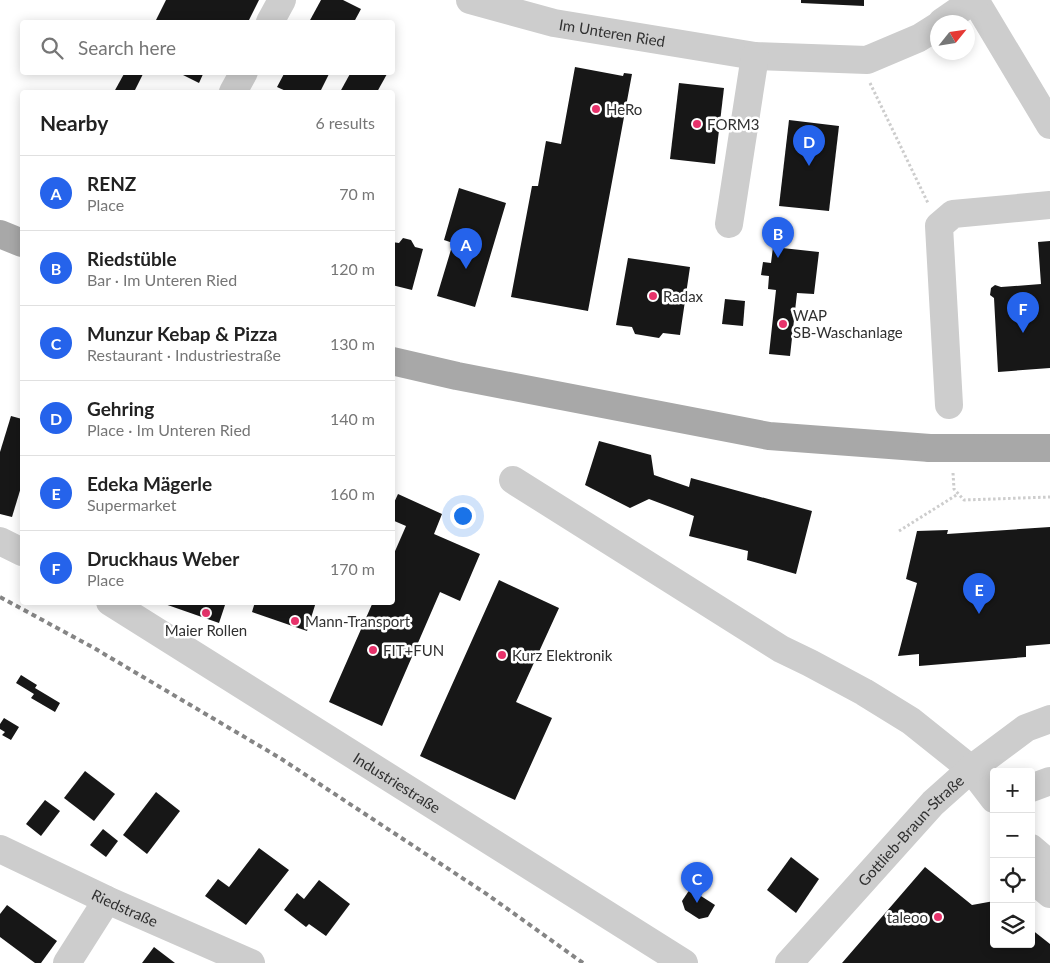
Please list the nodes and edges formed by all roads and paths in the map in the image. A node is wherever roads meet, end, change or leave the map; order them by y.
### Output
1 (282, 0) edge
2 (470, 0) edge
3 (974, 0) edge
4 (952, 15) edge
5 (271, 20) edge
6 (930, 31) edge
7 (756, 56) junction
8 (858, 60) junction
9 (242, 75) edge
10 (234, 90) edge
11 (1050, 125) edge
12 (1050, 205) edge
13 (729, 224) dead end
14 (939, 226) junction
15 (0, 234) edge
16 (20, 242) edge
17 (395, 362) edge
18 (949, 405) dead end
19 (1050, 448) edge
20 (513, 480) dead end
21 (958, 494) dead end
22 (899, 531) dead end
23 (0, 541) edge
24 (20, 551) edge
25 (115, 605) edge
26 (1050, 719) edge
27 (971, 768) junction
28 (1050, 780) edge
29 (1035, 786) edge
30 (990, 794) edge
31 (0, 849) edge
32 (1035, 851) edge
33 (1050, 864) edge
34 (1035, 881) edge
35 (1050, 894) edge
36 (107, 900) junction
37 (674, 949) edge
38 (67, 963) edge
39 (251, 963) edge
40 (789, 963) edge

1 - 5 street
2 - 7 street, Im Unteren Ried
3 - 4 street
3 - 11 street
6 - 8 street, Im Unteren Ried
7 - 8 street, Im Unteren Ried
7 - 13 street
8 - 14 path
9 - 10 street
12 - 14 street
14 - 18 street
15 - 16 main road
17 - 19 main road, bridge
20 - 27 street
21 - 22 path
23 - 24 street
25 - 37 street, Industriestraße
26 - 27 street, Gottlieb-Braun-Straße
27 - 30 street
27 - 40 street, Gottlieb-Braun-Straße
28 - 29 street
31 - 36 street, Riedstraße
32 - 33 street
34 - 35 street
36 - 38 street
36 - 39 street, Riedstraße

